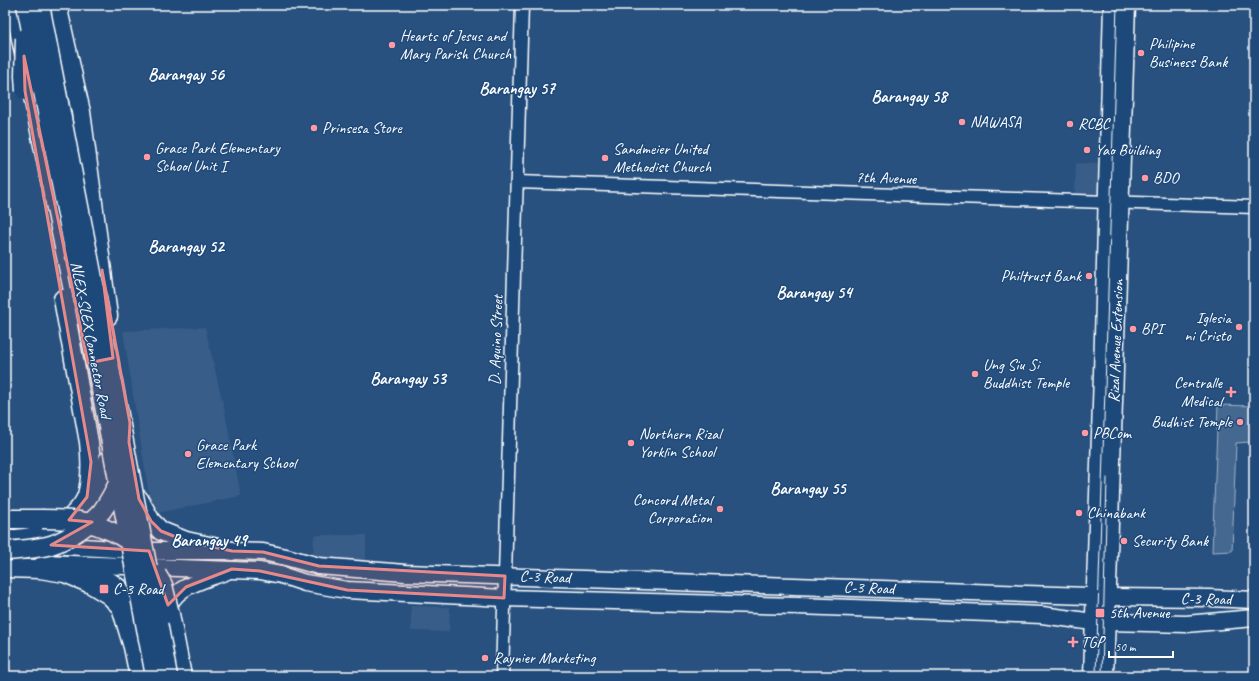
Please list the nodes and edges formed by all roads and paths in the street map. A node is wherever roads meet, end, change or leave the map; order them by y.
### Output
1 (14, 5) edge
2 (25, 5) edge
3 (40, 5) edge
4 (57, 5) edge
5 (522, 5) edge
6 (1112, 5) edge
7 (1127, 5) edge
8 (517, 182) junction
9 (1113, 203) junction
10 (1254, 207) edge
11 (113, 358) junction
12 (88, 363) junction
13 (108, 460) junction
14 (139, 499) junction
15 (5, 519) edge
16 (5, 541) edge
17 (232, 550) junction
18 (5, 551) edge
19 (188, 551) junction
20 (127, 558) junction
21 (151, 559) junction
22 (5, 561) edge
23 (51, 563) junction
24 (5, 568) edge
25 (188, 568) junction
26 (232, 569) junction
27 (505, 576) junction
28 (1088, 596) dead end
29 (1110, 597) dead end
30 (504, 598) junction
31 (1254, 600) edge
32 (139, 618) junction
33 (1254, 618) edge
34 (1086, 621) dead end
35 (1110, 622) dead end
36 (166, 629) junction
37 (139, 676) edge
38 (149, 676) edge
39 (154, 676) edge
40 (168, 676) edge
41 (174, 676) edge
42 (182, 676) edge
43 (502, 676) edge
44 (1092, 676) edge
45 (1105, 676) edge

1 - 12 highway
2 - 16 highway, bridge
2 - 39 highway, NLEX-SLEX Connector Road, bridge
3 - 18 highway, bridge
3 - 40 highway, NLEX-SLEX Connector Road, bridge
4 - 11 highway
5 - 8 street, D. Aquino Street
6 - 9 main road, Rizal Avenue Extension
7 - 9 main road, Rizal Avenue Extension
8 - 9 street, 7th Avenue
8 - 27 street, D. Aquino Street
9 - 10 street, 7th Avenue
9 - 44 main road, Rizal Avenue Extension
9 - 45 main road, Rizal Avenue Extension
11 - 12 highway
11 - 14 highway
12 - 13 highway
13 - 16 highway
13 - 20 highway
14 - 17 highway
14 - 21 highway
15 - 42 highway, bridge
16 - 20 main road, C-3 Road
17 - 19 main road, C-3 Road
17 - 27 main road, C-3 Road
19 - 21 main road, C-3 Road
19 - 25 main road
20 - 21 main road, C-3 Road
20 - 23 main road, C-3 Road
20 - 32 main road
21 - 25 main road, C-3 Road
21 - 36 main road
22 - 23 main road, C-3 Road
23 - 32 main road
24 - 37 highway
25 - 26 main road, C-3 Road
26 - 30 main road, C-3 Road
26 - 36 main road
27 - 28 main road, C-3 Road
27 - 30 street, D. Aquino Street
29 - 31 main road, C-3 Road
30 - 34 main road, C-3 Road
30 - 43 street, D. Aquino Street
32 - 38 main road
33 - 35 main road, C-3 Road
36 - 41 main road

